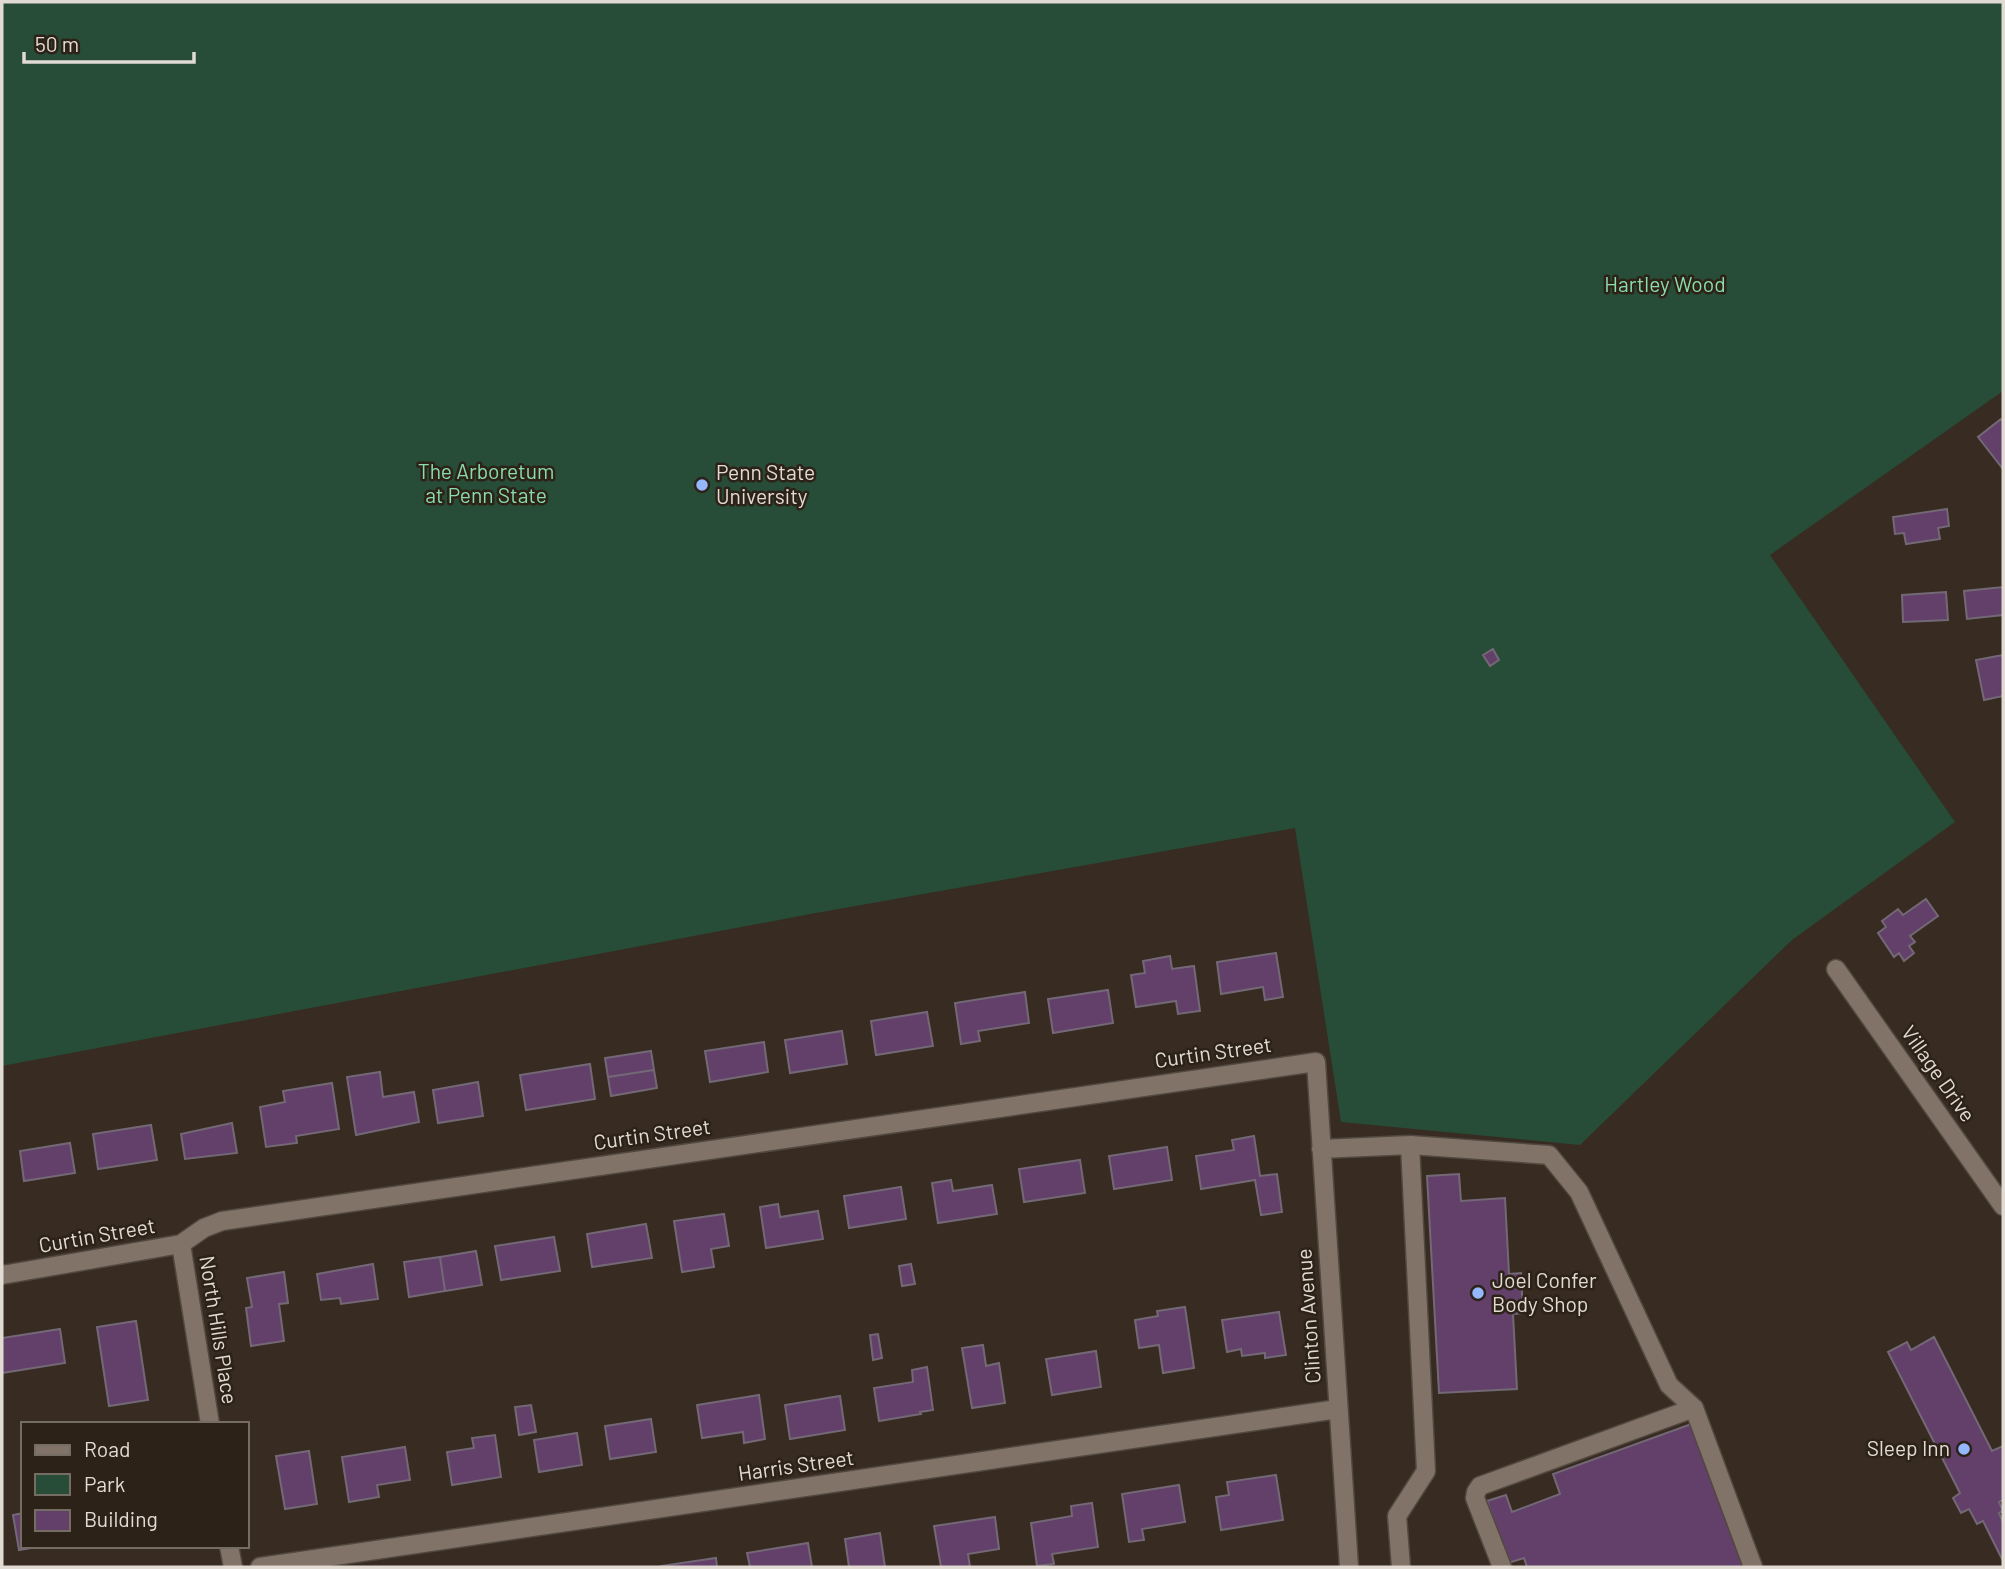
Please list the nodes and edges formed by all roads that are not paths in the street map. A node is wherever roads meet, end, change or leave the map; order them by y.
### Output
1 (1836, 968) dead end
2 (1316, 1062) joint
3 (1410, 1145) junction
4 (1321, 1149) junction
5 (2003, 1206) edge
6 (181, 1244) junction
7 (2, 1275) edge
8 (1694, 1408) junction
9 (1338, 1409) junction
10 (210, 1422) edge
11 (229, 1548) edge
12 (233, 1567) edge
13 (260, 1567) edge
14 (1349, 1567) edge
15 (1401, 1567) edge
16 (1502, 1567) edge
17 (1753, 1567) edge

1 - 5 street, Village Drive
2 - 4 street, Clinton Avenue
2 - 6 street, Curtin Street
3 - 4 street
3 - 8 street
3 - 15 street
4 - 9 street, Clinton Avenue
6 - 7 street, Curtin Street
6 - 10 street, North Hills Place
8 - 16 street
8 - 17 street
9 - 13 street, Harris Street
9 - 14 street, Clinton Avenue
11 - 12 street

